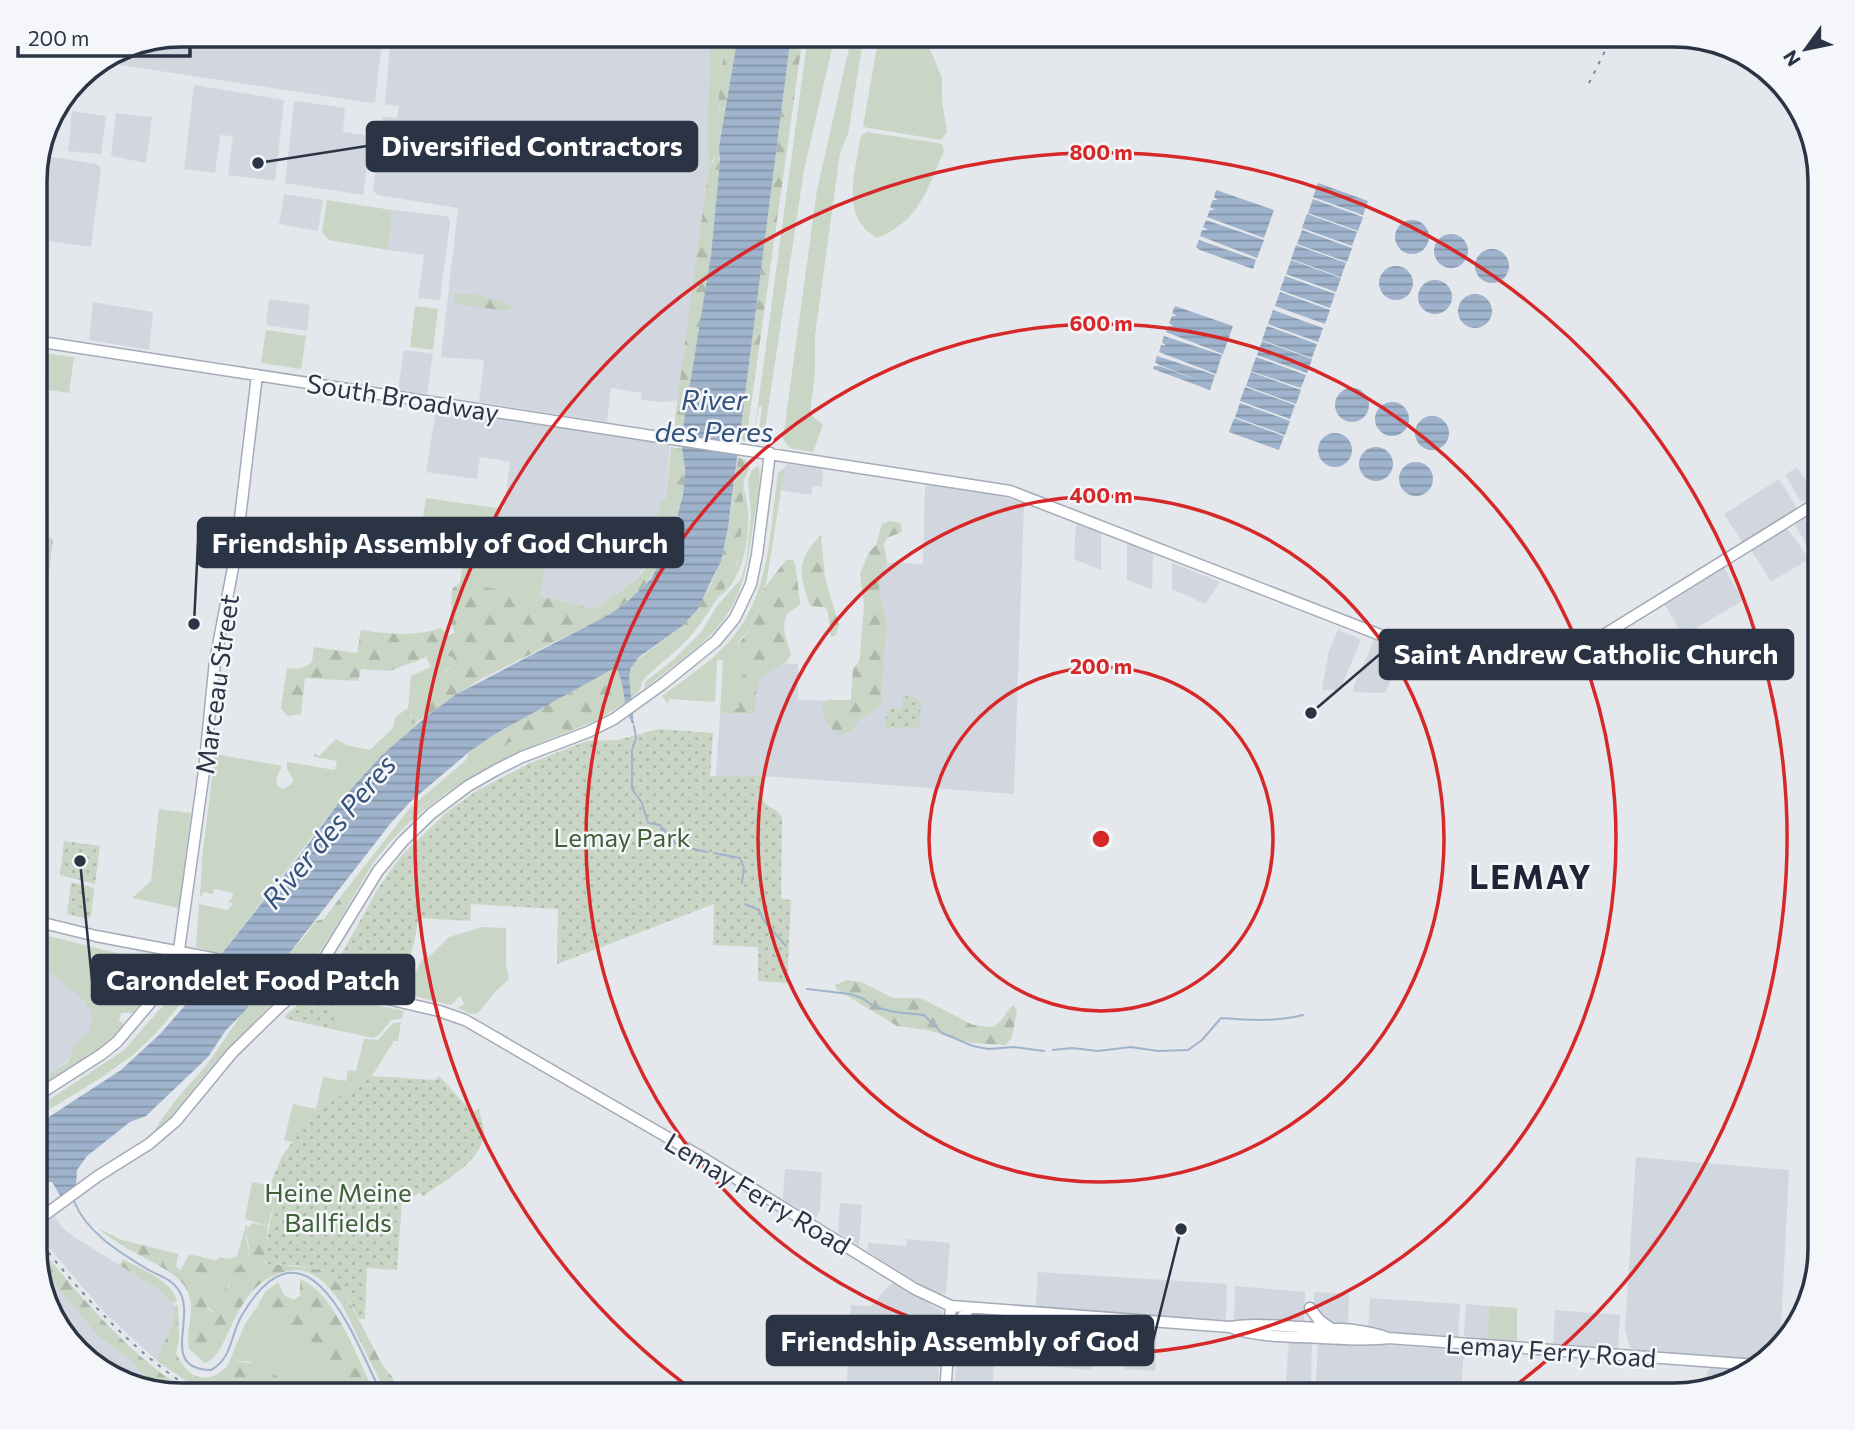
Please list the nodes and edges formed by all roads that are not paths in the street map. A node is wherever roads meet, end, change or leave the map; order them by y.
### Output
1 (48, 343) edge
2 (257, 375) junction
3 (770, 453) junction
4 (1808, 507) edge
5 (48, 924) edge
6 (180, 951) junction
7 (328, 955) junction
8 (277, 974) junction
9 (308, 981) junction
10 (341, 988) junction
11 (284, 1003) junction
12 (48, 1089) edge
13 (48, 1213) edge
14 (951, 1306) junction
15 (971, 1308) junction
16 (1310, 1308) dead end
17 (1230, 1327) junction
18 (1332, 1329) junction
19 (949, 1332) junction
20 (1388, 1338) junction
21 (1742, 1364) edge
22 (946, 1383) edge

1 - 2 main road, South Broadway
2 - 3 main road, South Broadway
2 - 6 main road, Marceau Street
3 - 4 main road, South Broadway
3 - 7 main road
5 - 6 main road, Lemay Ferry Road
6 - 8 main road, Lemay Ferry Road
6 - 12 main road, Marceau Street
7 - 9 main road
7 - 10 main road
8 - 9 main road, Lemay Ferry Road
8 - 11 main road
9 - 10 main road, Lemay Ferry Road
9 - 11 main road
10 - 14 main road, Lemay Ferry Road
11 - 13 main road
14 - 15 main road, Lemay Ferry Road
14 - 19 main road
15 - 17 main road, Lemay Ferry Road
15 - 19 main road
16 - 18 main road
17 - 18 main road, Lemay Ferry Road
17 - 20 main road, Lemay Ferry Road
18 - 20 main road, Lemay Ferry Road
19 - 22 main road
20 - 21 main road, Lemay Ferry Road

